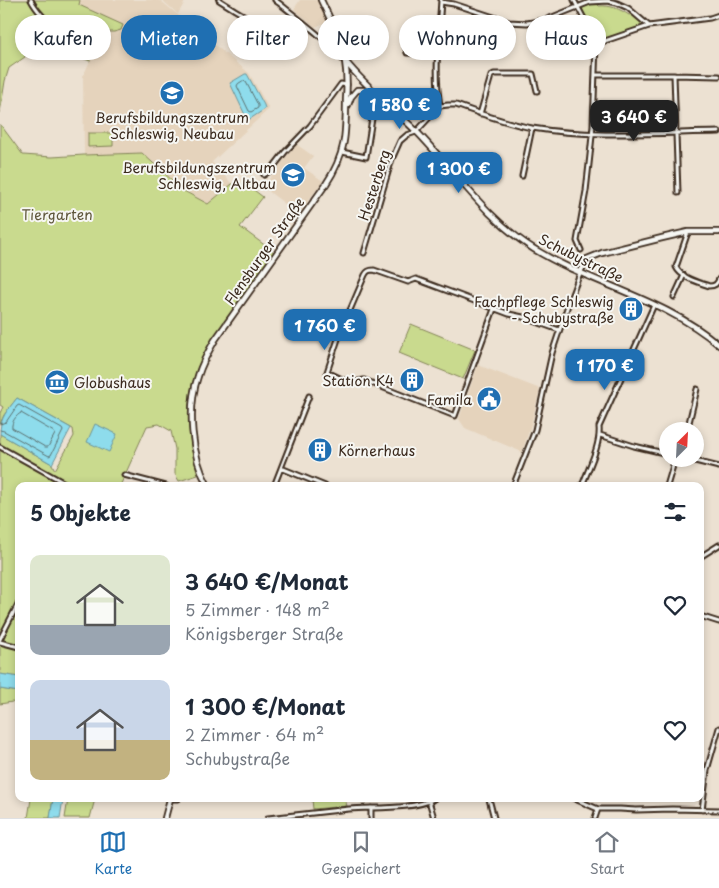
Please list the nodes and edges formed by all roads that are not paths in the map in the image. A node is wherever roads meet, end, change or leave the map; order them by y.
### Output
1 (31, 0) edge
2 (219, 0) edge
3 (275, 0) edge
4 (321, 0) edge
5 (574, 0) edge
6 (441, 1) edge
7 (578, 7) junction
8 (42, 15) edge
9 (243, 15) edge
10 (294, 15) edge
11 (440, 15) edge
12 (582, 15) edge
13 (719, 15) edge
14 (719, 19) edge
15 (308, 26) edge
16 (649, 26) junction
17 (606, 41) edge
18 (438, 60) edge
19 (596, 60) edge
20 (345, 61) junction
21 (674, 75) junction
22 (595, 76) junction
23 (719, 76) edge
24 (346, 85) junction
25 (537, 91) dead end
26 (377, 95) junction
27 (440, 106) junction
28 (346, 112) junction
29 (374, 112) dead end
30 (480, 114) junction
31 (532, 128) junction
32 (416, 132) junction
33 (719, 132) edge
34 (676, 133) junction
35 (592, 134) junction
36 (342, 152) junction
37 (264, 175) dead end
38 (522, 176) dead end
39 (678, 193) dead end
40 (688, 232) junction
41 (719, 232) edge
42 (581, 250) dead end
43 (364, 253) dead end
44 (580, 272) junction
45 (684, 275) junction
46 (719, 279) edge
47 (674, 297) dead end
48 (654, 305) junction
49 (494, 309) junction
50 (559, 330) junction
51 (719, 345) edge
52 (697, 389) dead end
53 (308, 396) dead end
54 (689, 422) edge
55 (600, 435) junction
56 (0, 447) edge
57 (659, 452) edge
58 (704, 463) edge
59 (719, 466) edge
60 (281, 468) junction
61 (672, 468) edge
62 (124, 475) dead end
63 (63, 482) edge
64 (151, 482) edge
65 (206, 482) edge
66 (276, 482) edge
67 (315, 482) edge
68 (515, 482) edge
69 (583, 482) edge
70 (668, 482) edge
71 (719, 546) edge
72 (704, 555) edge
73 (15, 610) edge
74 (704, 617) edge
75 (719, 622) edge
76 (0, 641) edge
77 (15, 646) edge
78 (719, 728) edge
79 (704, 787) edge
80 (170, 802) edge
81 (429, 802) joint
82 (490, 802) edge
83 (582, 802) edge
84 (703, 802) edge
85 (371, 808) junction
86 (598, 809) junction
87 (702, 810) junction
88 (719, 810) edge
89 (166, 818) edge
90 (268, 818) edge
91 (371, 818) edge
92 (434, 818) edge
93 (494, 818) edge
94 (595, 818) edge

1 - 8 street
2 - 9 street
3 - 10 street
4 - 20 street, Flensburger Straße
5 - 7 street
6 - 7 street
6 - 11 street
7 - 12 street
7 - 16 street
13 - 14 street
13 - 16 street
15 - 20 street
16 - 17 street
18 - 27 street
19 - 22 street
20 - 24 street, Flensburger Straße
20 - 26 street, Schubystraße
21 - 22 street
21 - 23 street
21 - 34 street
22 - 35 street
24 - 28 street, Flensburger Straße
24 - 37 street
25 - 30 street
26 - 28 street
26 - 32 street, Schubystraße
27 - 30 street
27 - 32 street, Hesterberg
28 - 36 street, Flensburger Straße
29 - 36 street
30 - 31 street
31 - 35 street
31 - 38 street
32 - 43 street, Hesterberg
32 - 44 street, Schubystraße
33 - 34 street
34 - 35 street
34 - 39 street
35 - 42 street
36 - 65 street, Flensburger Straße
40 - 41 street
40 - 44 street
40 - 45 street
44 - 48 street, Schubystraße
44 - 50 street
45 - 46 street
45 - 47 street
48 - 51 street, Schubystraße
48 - 55 street
49 - 49 street
49 - 50 street
50 - 68 street
52 - 54 street
53 - 60 street
55 - 57 street
55 - 69 street
56 - 63 street
58 - 59 street
60 - 66 street
60 - 67 street
61 - 70 street
62 - 64 street
71 - 72 street
73 - 76 street
74 - 75 street
76 - 77 street
78 - 79 street
80 - 89 street
81 - 85 street
81 - 92 street
82 - 93 street
83 - 86 street
84 - 87 street
85 - 90 street
85 - 91 street
86 - 87 street
86 - 94 street
87 - 88 street

